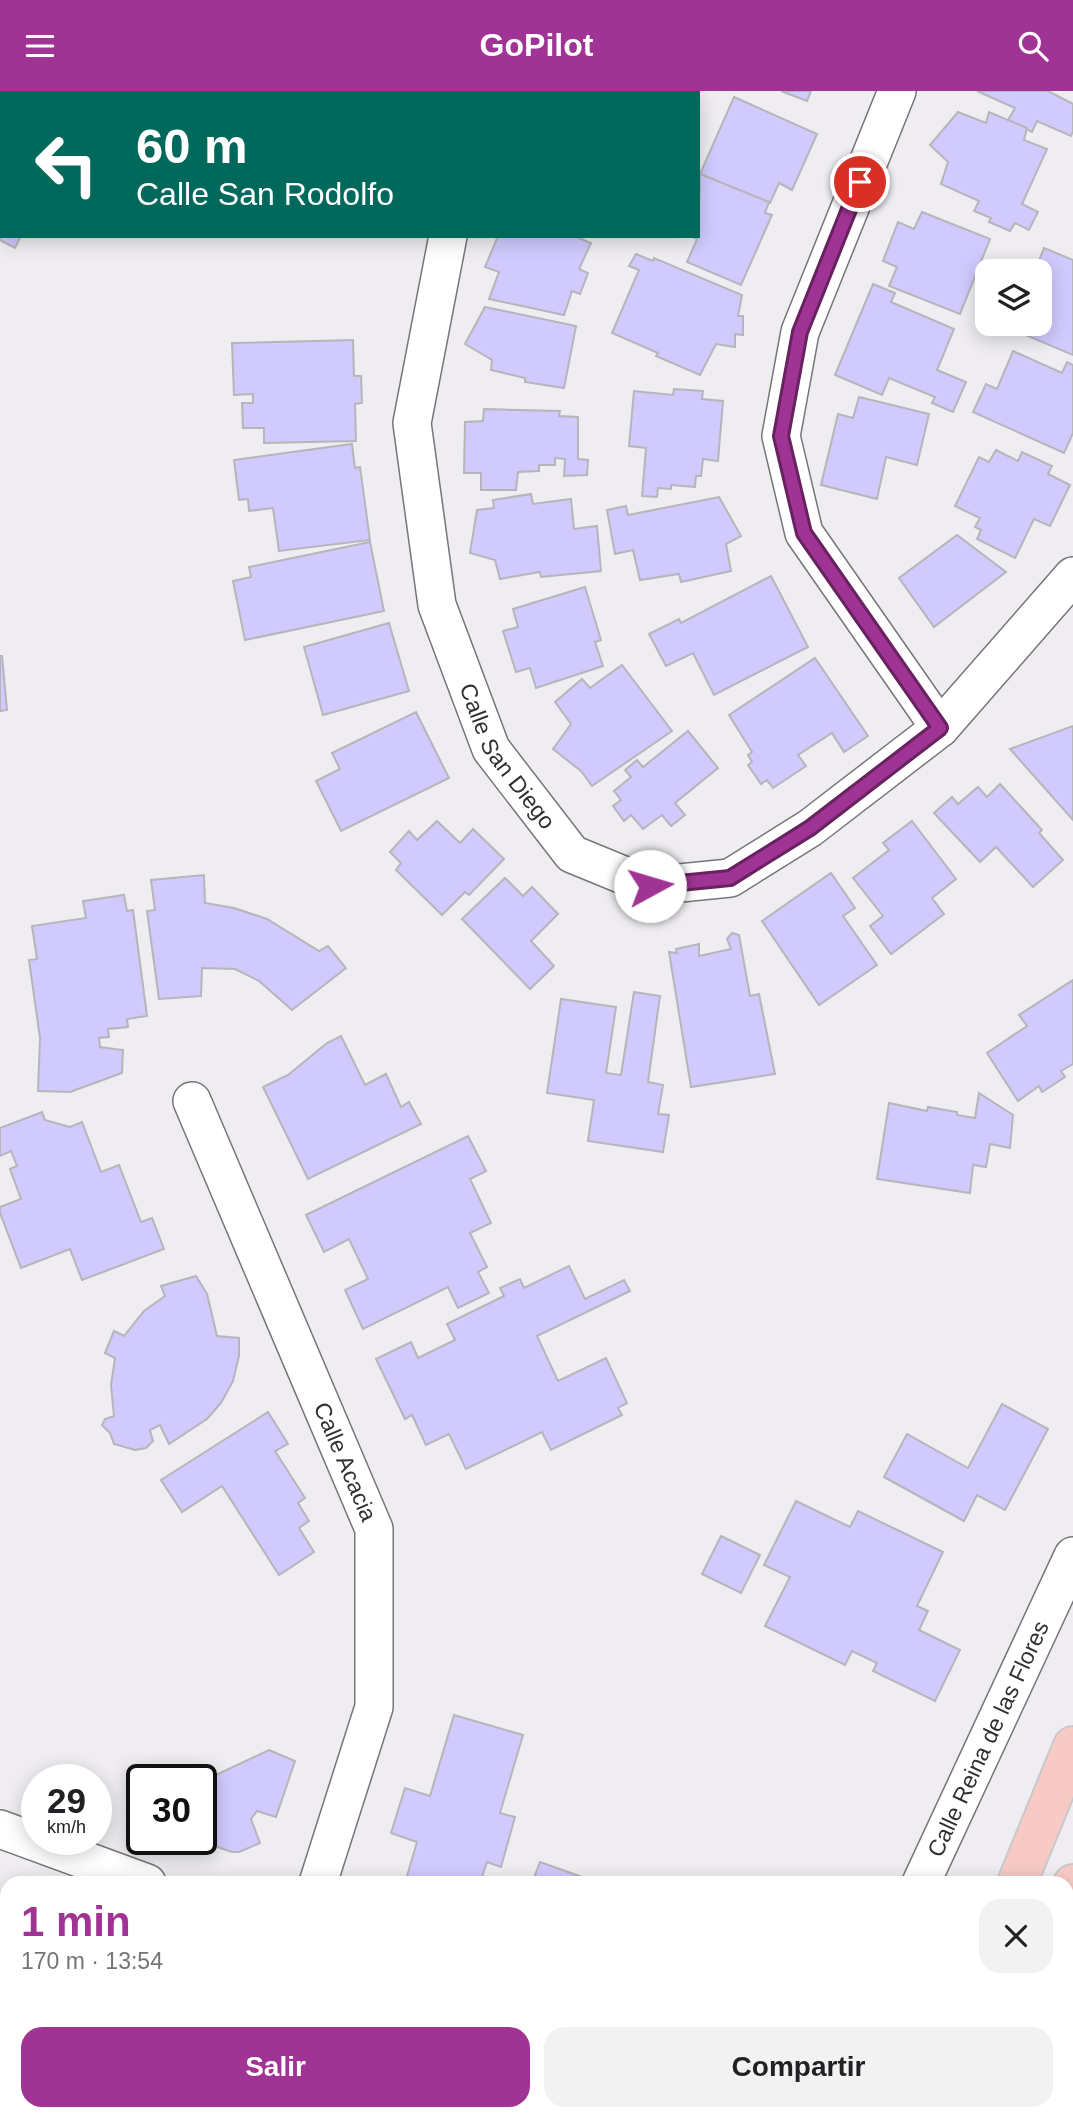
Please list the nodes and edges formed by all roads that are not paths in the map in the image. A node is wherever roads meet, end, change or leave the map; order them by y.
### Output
1 (897, 91) edge
2 (448, 238) edge
3 (1073, 576) edge
4 (940, 728) junction
5 (192, 1101) dead end
6 (1073, 1556) edge
7 (1073, 1746) edge
8 (0, 1829) edge
9 (128, 1876) edge
10 (320, 1876) edge
11 (924, 1876) edge
12 (1020, 1876) edge

1 - 4 street
2 - 4 street, Calle San Diego
3 - 4 street, Calle San Diego
5 - 10 street, Calle Acacia
6 - 11 street, Calle Reina de las Flores
7 - 12 highway
8 - 9 street

